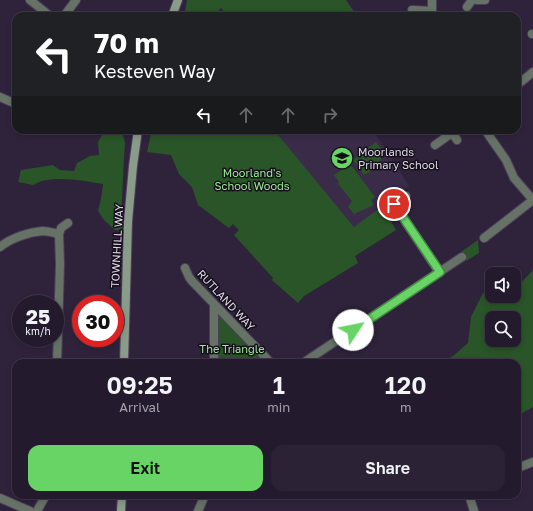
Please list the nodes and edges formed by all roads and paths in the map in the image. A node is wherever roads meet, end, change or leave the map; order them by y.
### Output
1 (30, 0) edge
2 (76, 0) edge
3 (178, 0) edge
4 (432, 0) edge
5 (472, 0) edge
6 (477, 0) edge
7 (485, 0) edge
8 (466, 7) dead end
9 (412, 10) dead end
10 (45, 12) edge
11 (67, 12) edge
12 (174, 12) edge
13 (422, 12) edge
14 (432, 12) edge
15 (533, 72) edge
16 (521, 82) edge
17 (0, 97) edge
18 (12, 102) edge
19 (137, 134) edge
20 (455, 134) edge
21 (488, 134) edge
22 (435, 145) dead end
23 (406, 196) dead end
24 (533, 200) edge
25 (394, 204) junction
26 (384, 208) dead end
27 (68, 223) dead end
28 (59, 234) junction
29 (484, 238) dead end
30 (0, 247) edge
31 (462, 257) dead end
32 (185, 268) dead end
33 (440, 272) junction
34 (214, 305) junction
35 (57, 359) edge
36 (124, 359) edge
37 (214, 359) edge
38 (267, 359) edge
39 (309, 359) edge
40 (533, 462) edge
41 (521, 466) edge
42 (0, 498) edge
43 (44, 499) edge
44 (122, 499) edge
45 (203, 499) edge
46 (470, 499) edge
47 (30, 511) edge
48 (37, 511) edge
49 (121, 511) edge
50 (198, 511) edge
51 (474, 511) edge

1 - 10 street
2 - 11 street
3 - 12 street
4 - 14 street
5 - 8 street
6 - 7 street
9 - 13 street
15 - 16 street
17 - 18 street
19 - 36 street, TOWNHILL WAY
20 - 22 street
21 - 24 street
23 - 25 street
24 - 29 street
25 - 26 street
25 - 33 street
27 - 28 street
28 - 30 street
28 - 35 street
31 - 33 street
32 - 34 street, RUTLAND WAY
33 - 39 street
34 - 37 street
34 - 38 street, RUTLAND WAY
40 - 41 street
42 - 47 street
43 - 48 street
44 - 49 street
45 - 50 street
46 - 51 street

